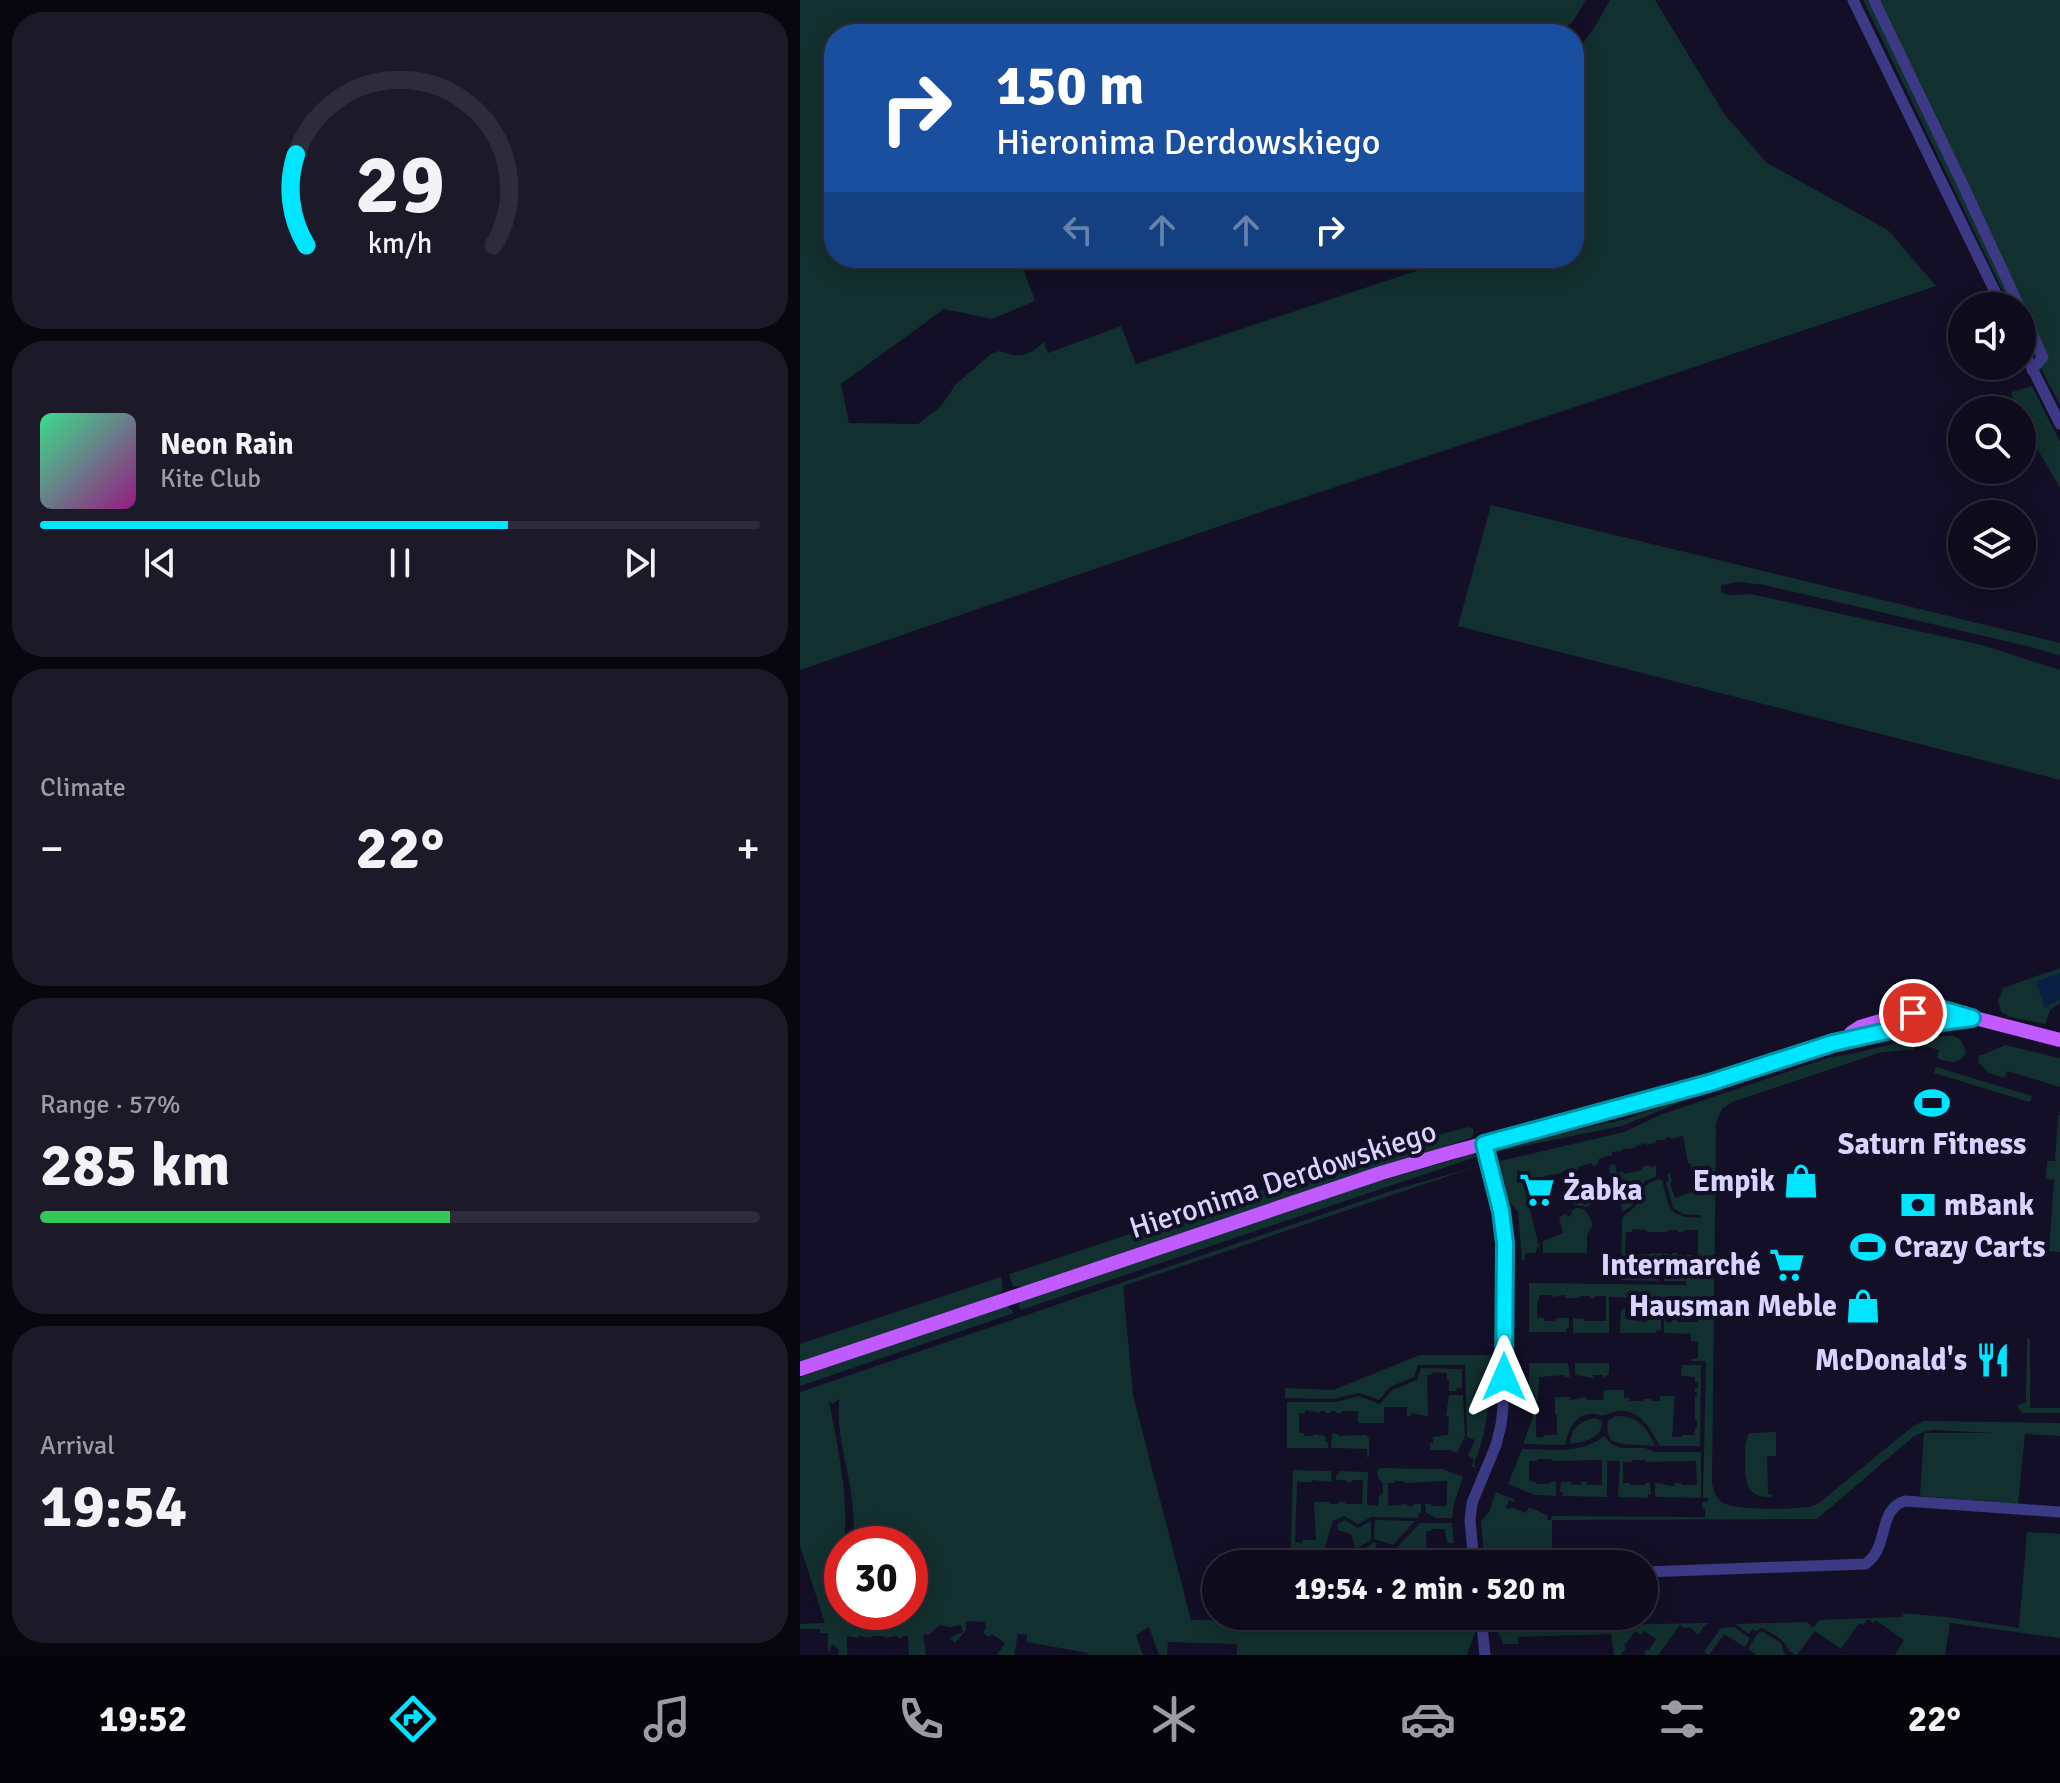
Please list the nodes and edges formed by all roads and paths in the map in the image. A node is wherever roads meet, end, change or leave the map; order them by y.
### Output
1 (1853, 0) edge
2 (1874, 0) edge
3 (1995, 292) edge
4 (2013, 292) edge
5 (2036, 342) edge
6 (2036, 365) edge
7 (2036, 378) edge
8 (2060, 424) edge
9 (2060, 1040) edge
10 (1484, 1144) junction
11 (800, 1369) edge
12 (2060, 1512) edge
13 (1472, 1550) edge
14 (1658, 1571) edge
15 (1482, 1630) edge
16 (1485, 1655) edge

1 - 3 street
2 - 4 street
5 - 6 street
7 - 8 street
9 - 10 main road, Hieronima Derdowskiego
10 - 11 main road, Hieronima Derdowskiego
10 - 13 street
12 - 14 street
15 - 16 street

